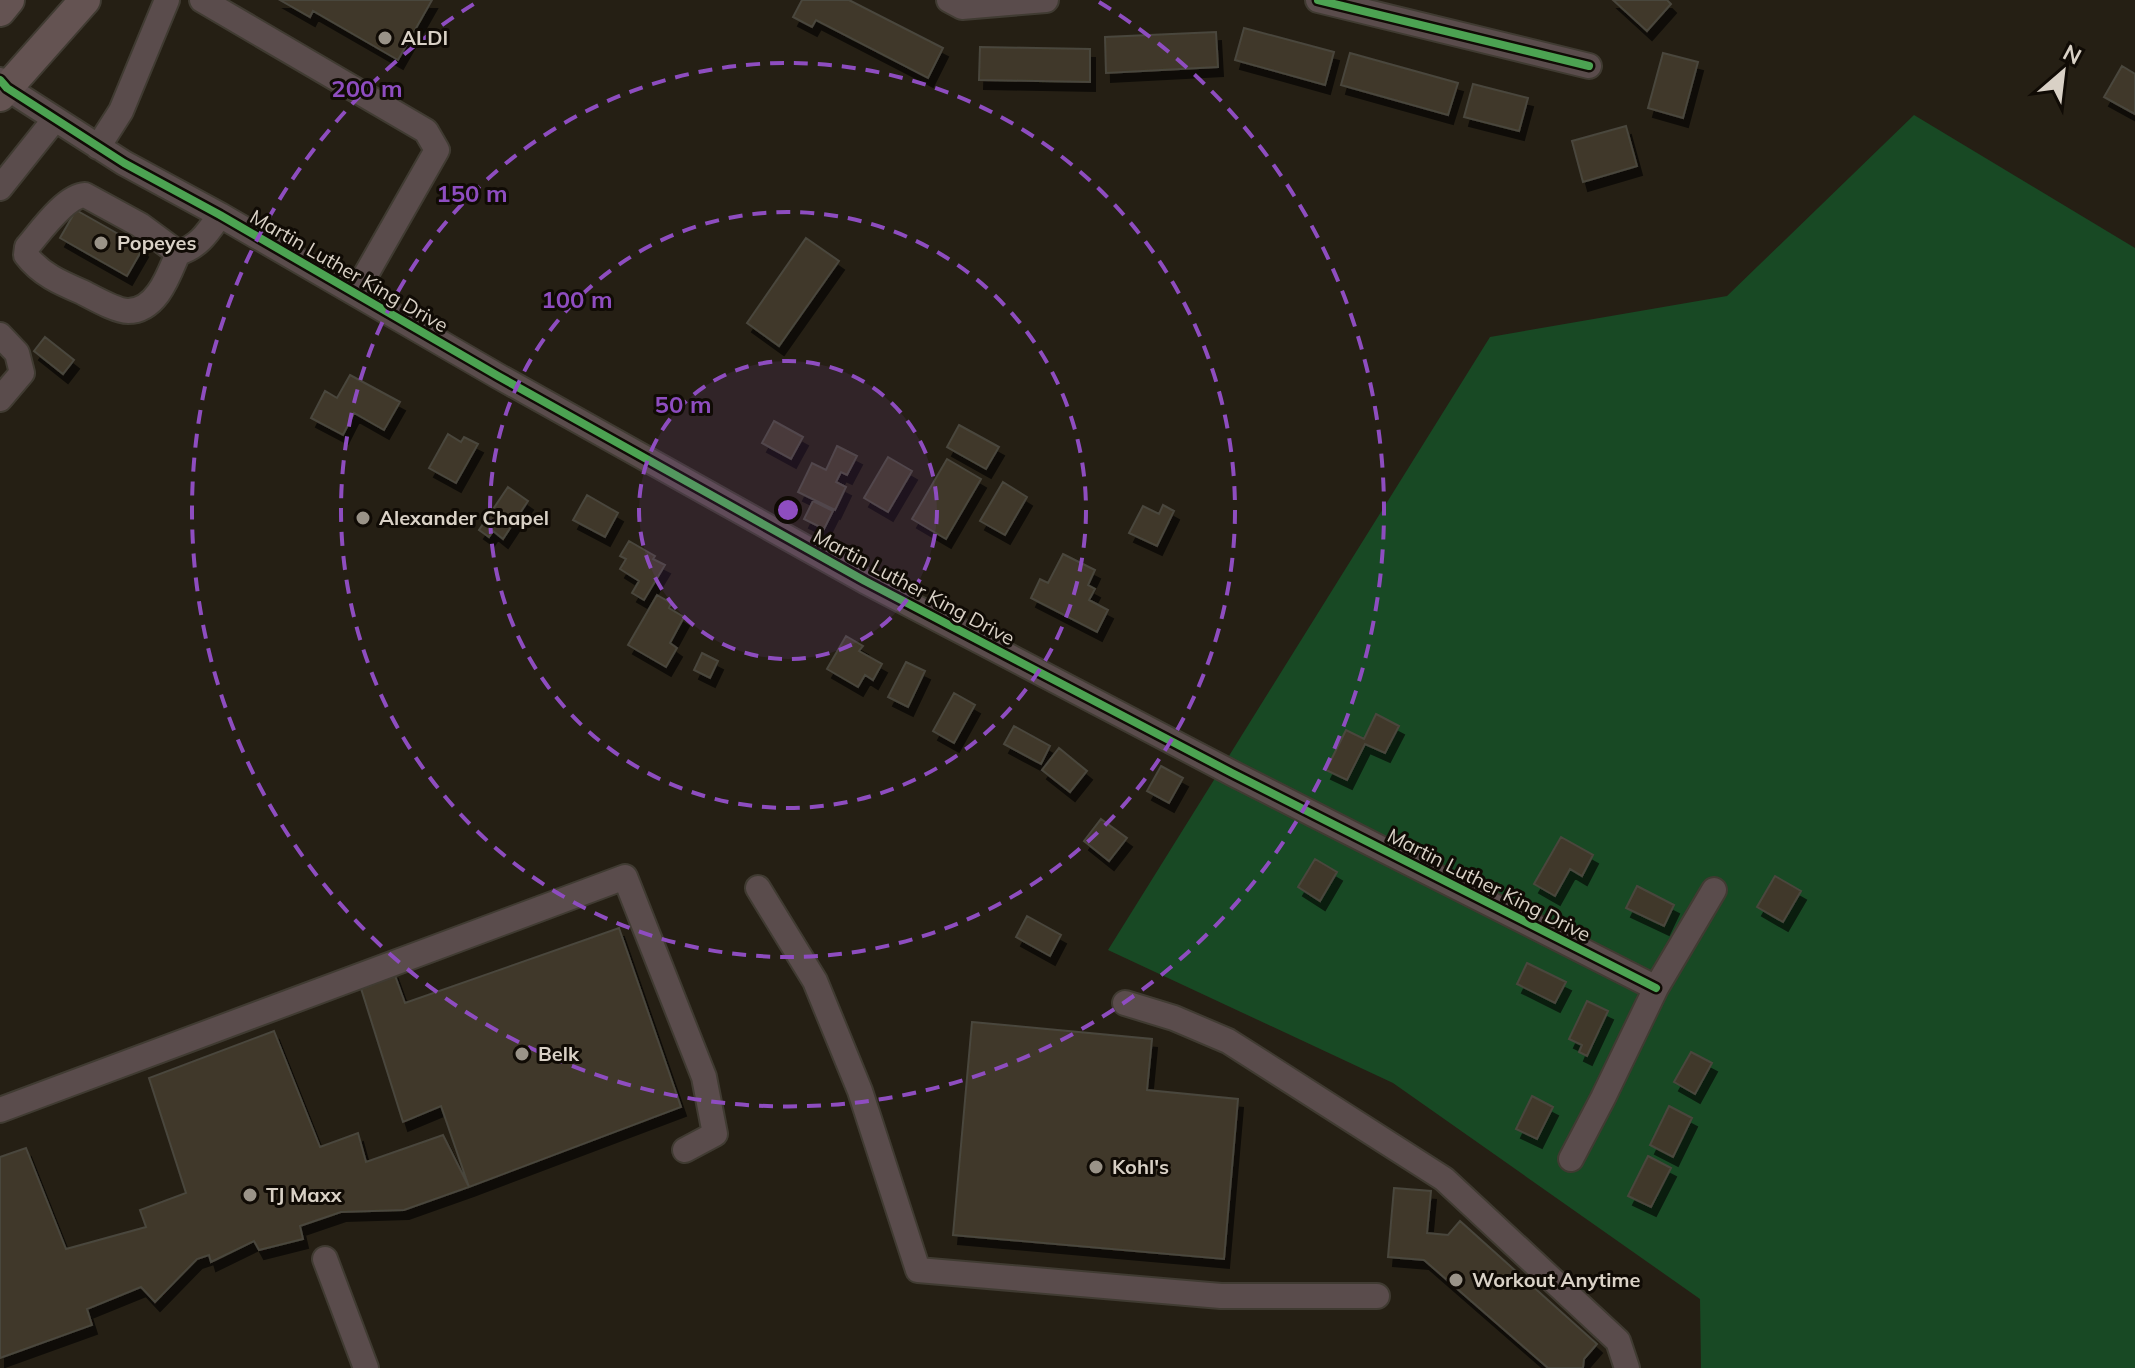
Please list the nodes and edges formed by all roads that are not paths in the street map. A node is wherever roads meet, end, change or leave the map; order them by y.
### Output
1 (8, 0) edge
2 (85, 0) edge
3 (167, 0) edge
4 (202, 0) edge
5 (949, 0) edge
6 (1046, 0) edge
7 (1318, 0) edge
8 (0, 4) edge
9 (0, 11) edge
10 (1589, 66) dead end
11 (2, 87) edge
12 (55, 119) junction
13 (98, 147) junction
14 (0, 188) edge
15 (220, 215) junction
16 (178, 253) junction
17 (356, 292) junction
18 (0, 335) edge
19 (0, 399) edge
20 (758, 888) dead end
21 (1714, 890) dead end
22 (1656, 988) junction
23 (1125, 1003) dead end
24 (0, 1110) edge
25 (685, 1150) dead end
26 (1571, 1159) dead end
27 (325, 1259) dead end
28 (1377, 1296) dead end
29 (366, 1368) edge
30 (1627, 1368) edge

1 - 8 main road
1 - 9 main road
2 - 11 main road
3 - 13 street
4 - 17 street
5 - 6 street
7 - 10 street
11 - 12 street, Martin Luther King Drive
12 - 13 street, Martin Luther King Drive
12 - 14 street
13 - 15 street, Martin Luther King Drive
15 - 16 street
15 - 17 street, Martin Luther King Drive
16 - 16 street
17 - 22 street, Martin Luther King Drive
18 - 19 street
20 - 28 street
21 - 22 street
22 - 26 street
23 - 30 street
24 - 25 street
27 - 29 street

